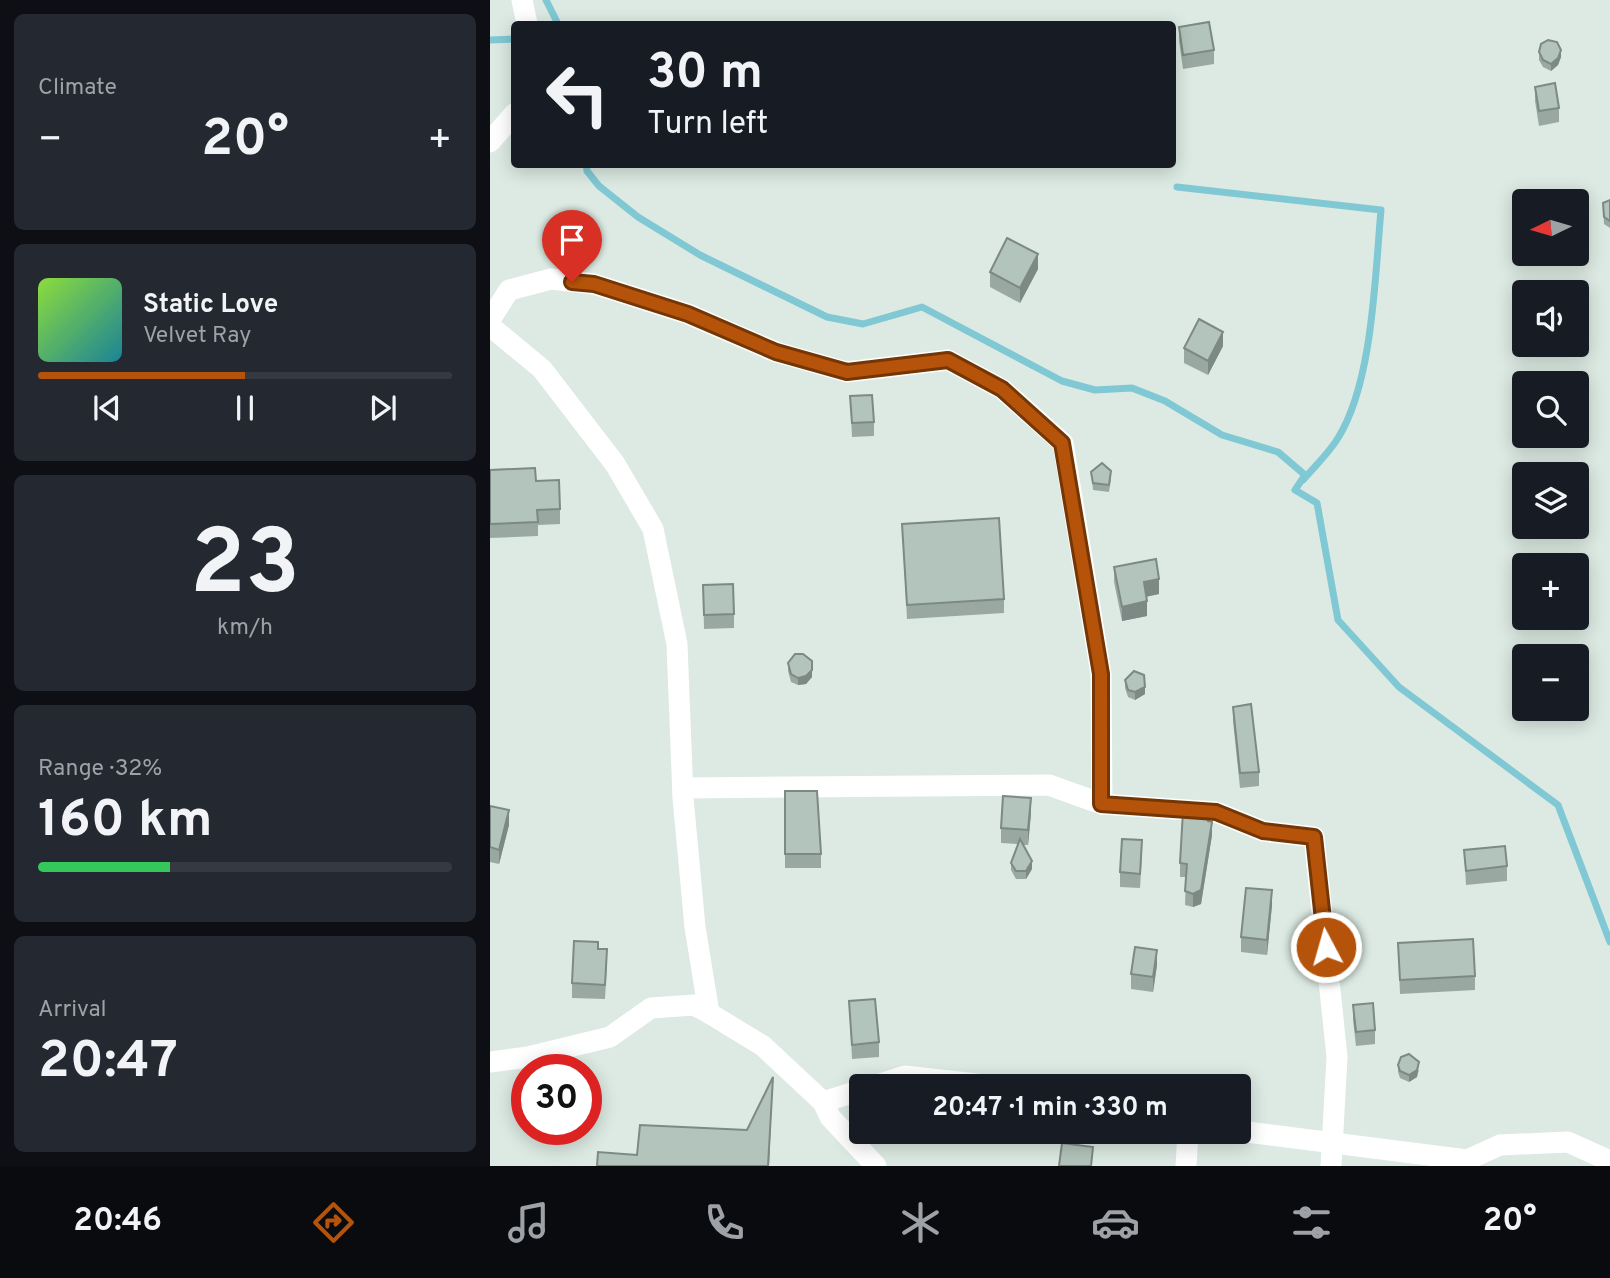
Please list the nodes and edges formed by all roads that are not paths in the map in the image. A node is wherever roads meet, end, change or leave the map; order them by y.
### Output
1 (522, 0) edge
2 (526, 21) edge
3 (511, 118) edge
4 (490, 142) edge
5 (490, 320) edge
6 (490, 326) edge
7 (683, 788) junction
8 (1101, 804) junction
9 (709, 1013) junction
10 (490, 1062) edge
11 (849, 1094) edge
12 (823, 1102) junction
13 (1251, 1133) edge
14 (1333, 1143) junction
15 (1187, 1144) edge
16 (1610, 1161) edge
17 (1466, 1163) edge
18 (876, 1166) edge
19 (1186, 1166) edge
20 (1331, 1166) edge

1 - 2 street
3 - 4 street
5 - 8 street
6 - 7 street
7 - 8 street
7 - 9 street
8 - 14 street
9 - 10 street
9 - 12 street
11 - 12 street
12 - 18 street
13 - 14 street
14 - 17 street
14 - 20 street
15 - 19 street
16 - 17 street

